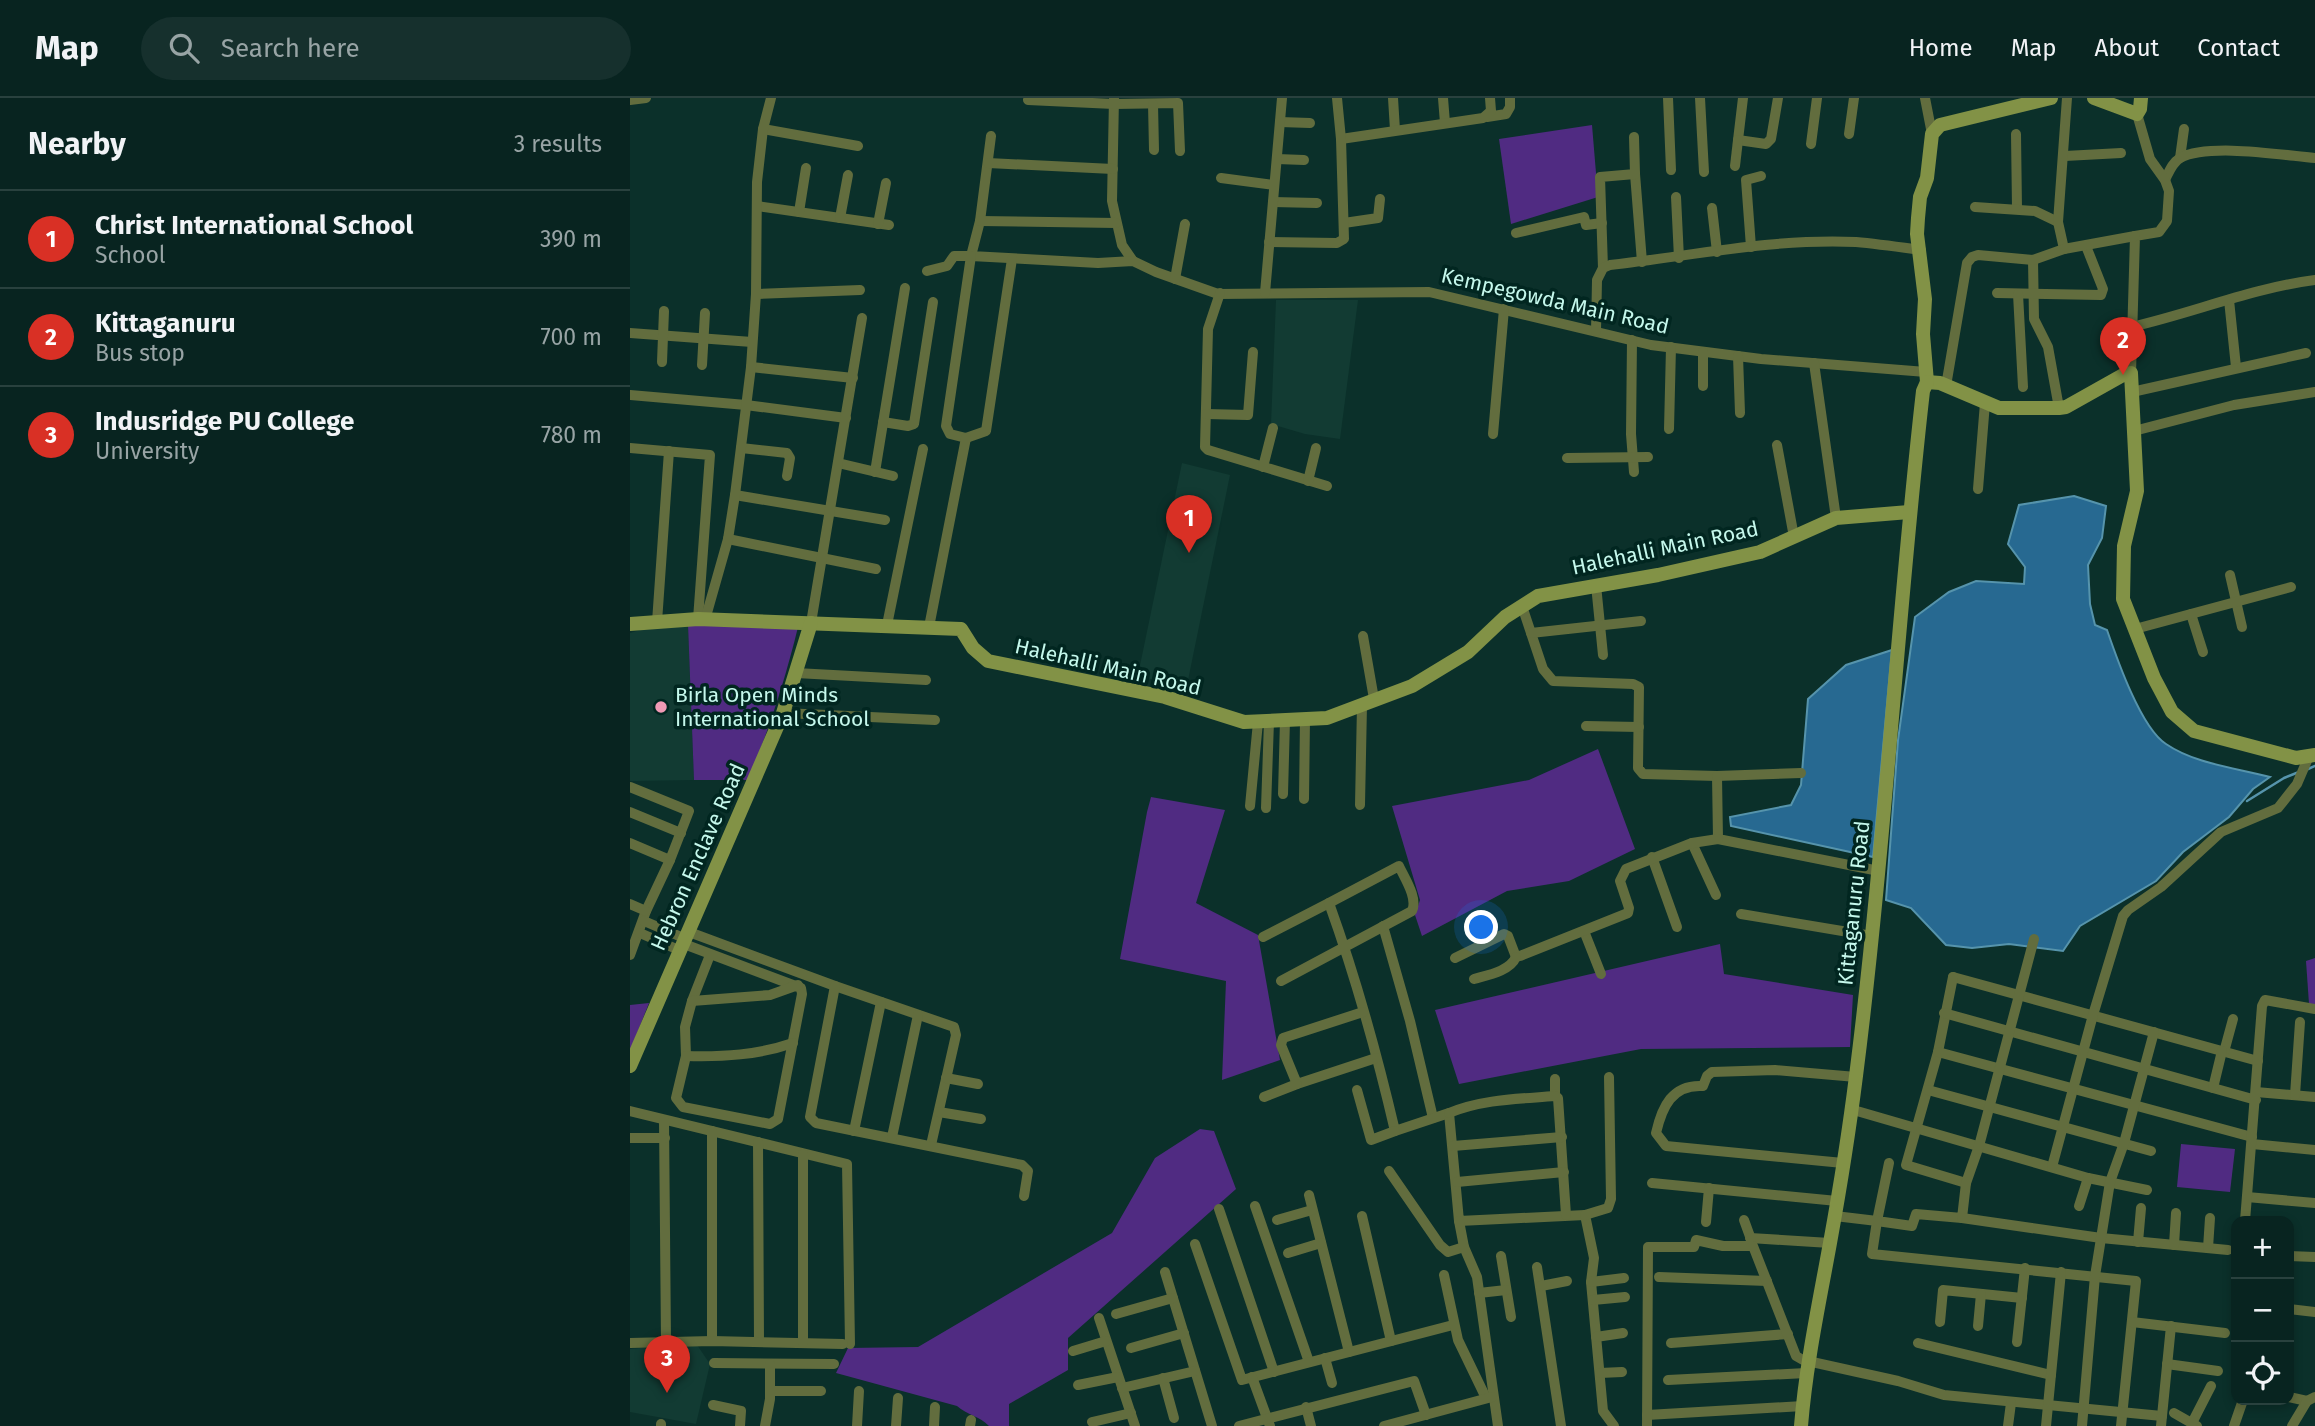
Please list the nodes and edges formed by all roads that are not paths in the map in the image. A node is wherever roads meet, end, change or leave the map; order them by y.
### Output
1 (771, 98) edge
2 (1282, 98) edge
3 (1337, 98) edge
4 (1393, 98) edge
5 (1443, 98) edge
6 (1490, 98) edge
7 (1510, 98) edge
8 (1668, 98) edge
9 (1700, 98) edge
10 (1743, 98) edge
11 (1778, 98) edge
12 (1816, 98) edge
13 (1854, 98) edge
14 (1925, 98) edge
15 (2051, 98) edge
16 (2067, 98) edge
17 (2094, 98) edge
18 (2141, 98) edge
19 (645, 99) edge
20 (630, 100) edge
21 (1028, 100) dead end
22 (1114, 101) edge
23 (1153, 104) junction
24 (2137, 114) junction
25 (1487, 117) junction
26 (1280, 122) junction
27 (1310, 123) dead end
28 (1445, 123) junction
29 (763, 129) junction
30 (2184, 129) dead end
31 (1395, 130) junction
32 (1849, 134) dead end
33 (1932, 134) junction
34 (2016, 134) dead end
35 (992, 136) dead end
36 (1634, 137) dead end
37 (1341, 139) junction
38 (1738, 140) junction
39 (1811, 145) dead end
40 (858, 146) dead end
41 (1154, 150) dead end
42 (1180, 151) dead end
43 (2121, 153) dead end
44 (2065, 156) junction
45 (2180, 158) junction
46 (2315, 158) edge
47 (1276, 159) junction
48 (1304, 160) dead end
49 (988, 163) junction
50 (1735, 166) dead end
51 (806, 168) dead end
52 (1113, 169) junction
53 (1671, 170) dead end
54 (1704, 173) dead end
55 (1635, 174) junction
56 (848, 175) dead end
57 (1761, 176) dead end
58 (1221, 178) dead end
59 (2165, 180) junction
60 (886, 183) dead end
61 (1274, 185) junction
62 (1676, 197) dead end
63 (1380, 199) dead end
64 (1273, 202) junction
65 (1317, 203) dead end
66 (757, 206) junction
67 (1975, 207) dead end
68 (1712, 208) dead end
69 (2017, 209) junction
70 (799, 212) junction
71 (841, 218) junction
72 (980, 221) junction
73 (2058, 222) junction
74 (1116, 223) junction
75 (1344, 223) junction
76 (1602, 223) junction
77 (1185, 224) dead end
78 (1516, 233) dead end
79 (2135, 236) junction
80 (1269, 242) junction
81 (2087, 246) junction
82 (1751, 247) junction
83 (2064, 249) junction
84 (1921, 250) junction
85 (1717, 252) junction
86 (971, 256) junction
87 (1679, 258) junction
88 (1013, 259) junction
89 (2033, 260) junction
90 (1133, 261) junction
91 (1642, 262) junction
92 (1603, 268) junction
93 (927, 271) dead end
94 (1175, 279) junction
95 (2315, 280) edge
96 (905, 288) dead end
97 (860, 290) dead end
98 (1220, 293) junction
99 (1265, 293) junction
100 (1997, 293) dead end
101 (756, 294) junction
102 (2018, 294) junction
103 (2033, 295) junction
104 (2229, 300) junction
105 (933, 302) dead end
106 (1504, 309) junction
107 (664, 311) dead end
108 (705, 313) dead end
109 (862, 318) dead end
110 (2132, 327) junction
111 (1596, 331) junction
112 (630, 333) edge
113 (663, 335) junction
114 (703, 338) junction
115 (1632, 340) junction
116 (752, 342) junction
117 (1671, 347) junction
118 (1253, 352) dead end
119 (1703, 352) junction
120 (2306, 353) dead end
121 (1738, 356) junction
122 (662, 362) dead end
123 (1814, 363) junction
124 (702, 365) dead end
125 (751, 367) junction
126 (2236, 367) junction
127 (2131, 373) junction
128 (1927, 377) junction
129 (853, 378) junction
130 (1703, 386) dead end
131 (1946, 386) junction
132 (2023, 387) dead end
133 (2132, 392) junction
134 (2315, 392) edge
135 (630, 395) edge
136 (1985, 403) junction
137 (746, 405) junction
138 (2059, 408) junction
139 (1740, 413) dead end
140 (1206, 414) junction
141 (846, 418) junction
142 (883, 422) junction
143 (1273, 428) dead end
144 (1669, 429) dead end
145 (2134, 430) junction
146 (1493, 434) dead end
147 (966, 438) junction
148 (1777, 445) dead end
149 (630, 448) edge
150 (741, 448) junction
151 (1316, 448) dead end
152 (923, 449) dead end
153 (669, 451) junction
154 (1633, 457) junction
155 (1648, 457) dead end
156 (1567, 458) dead end
157 (838, 463) junction
158 (1263, 467) junction
159 (875, 472) junction
160 (1634, 472) dead end
161 (787, 476) dead end
162 (892, 476) dead end
163 (1308, 481) junction
164 (1327, 486) dead end
165 (1978, 489) dead end
166 (735, 495) junction
167 (830, 511) junction
168 (1909, 512) junction
169 (1836, 518) junction
170 (885, 520) dead end
171 (1794, 537) junction
172 (728, 539) junction
173 (822, 559) junction
174 (876, 569) dead end
175 (2230, 575) dead end
176 (1596, 585) junction
177 (2291, 587) dead end
178 (2235, 602) junction
179 (1522, 606) junction
180 (2191, 614) junction
181 (702, 620) junction
182 (1641, 621) dead end
183 (657, 622) junction
184 (811, 623) junction
185 (630, 624) edge
186 (887, 625) junction
187 (1600, 626) junction
188 (929, 627) junction
189 (2242, 628) dead end
190 (2136, 629) junction
191 (1531, 633) junction
192 (1363, 636) dead end
193 (2203, 652) dead end
194 (1603, 655) dead end
195 (796, 673) junction
196 (926, 680) dead end
197 (1368, 702) junction
198 (783, 713) junction
199 (1305, 719) junction
200 (935, 720) dead end
201 (1285, 720) junction
202 (1263, 721) junction
203 (1586, 726) dead end
204 (1639, 727) junction
205 (2312, 755) edge
206 (1801, 773) dead end
207 (1717, 776) junction
208 (630, 787) edge
209 (1283, 794) dead end
210 (1304, 799) dead end
211 (1360, 805) dead end
212 (1250, 806) dead end
213 (1266, 808) dead end
214 (630, 812) edge
215 (681, 833) junction
216 (1718, 839) junction
217 (630, 843) edge
218 (1692, 843) junction
219 (1652, 857) junction
220 (670, 860) junction
221 (1879, 871) junction
222 (1716, 895) dead end
223 (1329, 903) junction
224 (630, 904) edge
225 (1741, 914) dead end
226 (645, 916) junction
227 (1383, 926) junction
228 (1676, 927) dead end
229 (1584, 931) junction
230 (1872, 936) junction
231 (635, 937) edge
232 (1263, 937) dead end
233 (2034, 939) dead end
234 (685, 942) junction
235 (1344, 946) junction
236 (630, 955) edge
237 (710, 955) junction
238 (1516, 957) junction
239 (1455, 958) dead end
240 (1601, 974) dead end
241 (1474, 979) dead end
242 (1281, 981) dead end
243 (798, 985) junction
244 (835, 986) junction
245 (2020, 995) junction
246 (692, 1001) junction
247 (881, 1002) junction
248 (2315, 1009) edge
249 (1363, 1012) junction
250 (1944, 1013) junction
251 (918, 1014) junction
252 (2093, 1016) junction
253 (2233, 1019) dead end
254 (2300, 1022) dead end
255 (2010, 1031) junction
256 (2154, 1032) junction
257 (793, 1044) junction
258 (2223, 1051) junction
259 (1938, 1052) junction
260 (2083, 1052) junction
261 (686, 1056) junction
262 (1376, 1058) junction
263 (2258, 1061) junction
264 (630, 1066) edge
265 (2000, 1069) junction
266 (2144, 1069) junction
267 (1609, 1077) dead end
268 (1856, 1077) junction
269 (946, 1078) junction
270 (1555, 1079) dead end
271 (978, 1084) dead end
272 (1297, 1084) junction
273 (2074, 1087) junction
274 (2213, 1088) junction
275 (1357, 1090) dead end
276 (1928, 1090) junction
277 (2295, 1095) junction
278 (1555, 1096) junction
279 (2256, 1096) junction
280 (1264, 1097) dead end
281 (2315, 1097) edge
282 (2133, 1104) junction
283 (1990, 1107) junction
284 (1850, 1109) junction
285 (630, 1111) edge
286 (939, 1112) junction
287 (1449, 1113) junction
288 (1433, 1118) junction
289 (664, 1119) junction
290 (981, 1119) dead end
291 (2063, 1126) junction
292 (1917, 1129) junction
293 (712, 1131) junction
294 (854, 1131) junction
295 (1395, 1131) junction
296 (892, 1137) junction
297 (1562, 1137) junction
298 (630, 1138) edge
299 (665, 1138) junction
300 (2252, 1141) junction
301 (758, 1142) junction
302 (2124, 1143) junction
303 (931, 1145) junction
304 (1453, 1146) junction
305 (1979, 1146) junction
306 (2315, 1150) edge
307 (2151, 1151) dead end
308 (803, 1154) junction
309 (1843, 1163) junction
310 (1889, 1163) dead end
311 (2052, 1167) junction
312 (1389, 1171) dead end
313 (1564, 1172) junction
314 (2088, 1178) junction
315 (1457, 1182) junction
316 (2110, 1182) junction
317 (1652, 1183) dead end
318 (1966, 1183) junction
319 (1709, 1188) junction
320 (2147, 1190) dead end
321 (1308, 1195) dead end
322 (1024, 1196) dead end
323 (2247, 1197) junction
324 (2315, 1203) edge
325 (1255, 1206) dead end
326 (2079, 1206) dead end
327 (1836, 1208) junction
328 (2141, 1208) dead end
329 (1219, 1209) dead end
330 (1312, 1210) junction
331 (2176, 1213) dead end
332 (1566, 1215) junction
333 (1585, 1215) junction
334 (1362, 1216) dead end
335 (2245, 1216) edge
336 (1962, 1218) junction
337 (2210, 1218) dead end
338 (1277, 1220) dead end
339 (1744, 1220) dead end
340 (1460, 1221) junction
341 (1877, 1221) junction
342 (1706, 1222) dead end
343 (2101, 1238) junction
344 (1752, 1242) junction
345 (2138, 1242) junction
346 (1321, 1243) junction
347 (1195, 1244) dead end
348 (1830, 1244) junction
349 (2174, 1245) junction
350 (1464, 1247) junction
351 (2208, 1248) junction
352 (2228, 1250) dead end
353 (1288, 1253) dead end
354 (1501, 1256) dead end
355 (2294, 1256) edge
356 (2315, 1258) edge
357 (1537, 1267) dead end
358 (2025, 1268) junction
359 (1165, 1272) dead end
360 (2061, 1272) junction
361 (1444, 1275) dead end
362 (2095, 1276) junction
363 (1659, 1277) dead end
364 (1624, 1278) dead end
365 (1567, 1281) dead end
366 (1591, 1282) junction
367 (1767, 1282) junction
368 (1541, 1286) junction
369 (1506, 1290) junction
370 (1479, 1293) junction
371 (1982, 1294) junction
372 (1625, 1297) dead end
373 (1173, 1298) junction
374 (2022, 1298) junction
375 (1593, 1300) junction
376 (2294, 1310) edge
377 (2315, 1312) edge
378 (1116, 1314) dead end
379 (1511, 1317) dead end
380 (1099, 1318) dead end
381 (1940, 1322) dead end
382 (2132, 1322) junction
383 (1453, 1325) junction
384 (1978, 1326) dead end
385 (2171, 1326) junction
386 (1184, 1333) junction
387 (1623, 1333) dead end
388 (2225, 1333) dead end
389 (1788, 1334) junction
390 (1596, 1337) junction
391 (712, 1341) junction
392 (1106, 1341) junction
393 (1391, 1341) junction
394 (666, 1342) junction
395 (759, 1342) junction
396 (2017, 1342) dead end
397 (630, 1343) edge
398 (803, 1343) junction
399 (1671, 1343) dead end
400 (1918, 1343) dead end
401 (1131, 1348) dead end
402 (1073, 1351) dead end
403 (1349, 1352) junction
404 (1325, 1358) junction
405 (1310, 1362) junction
406 (714, 1363) dead end
407 (770, 1364) junction
408 (834, 1364) dead end
409 (2167, 1364) junction
410 (1807, 1367) junction
411 (1195, 1371) junction
412 (2218, 1371) dead end
413 (1274, 1372) junction
414 (1622, 1372) dead end
415 (1600, 1373) junction
416 (2051, 1375) junction
417 (1118, 1377) junction
418 (1252, 1377) junction
419 (1163, 1378) junction
420 (1668, 1380) dead end
421 (1332, 1382) dead end
422 (1078, 1385) dead end
423 (2211, 1386) dead end
424 (1122, 1388) junction
425 (770, 1391) junction
426 (821, 1391) dead end
427 (859, 1391) dead end
428 (1490, 1397) junction
429 (898, 1398) dead end
430 (2311, 1399) edge
431 (2011, 1403) junction
432 (713, 1405) dead end
433 (2241, 1405) edge
434 (1803, 1406) junction
435 (2048, 1406) junction
436 (935, 1407) dead end
437 (1306, 1407) junction
438 (2084, 1409) junction
439 (2123, 1412) junction
440 (1131, 1413) junction
441 (2174, 1413) dead end
442 (1426, 1415) junction
443 (1174, 1418) dead end
444 (1647, 1421) edge
445 (2161, 1421) edge
446 (1092, 1422) dead end
447 (1269, 1422) edge
448 (2194, 1424) edge
449 (740, 1426) edge
450 (765, 1426) edge
451 (857, 1426) edge
452 (896, 1426) edge
453 (934, 1426) edge
454 (1135, 1426) edge
455 (1212, 1426) edge
456 (1239, 1426) edge
457 (1311, 1426) edge
458 (1384, 1426) edge
459 (1497, 1426) edge
460 (1561, 1426) edge
461 (1614, 1426) edge
462 (1801, 1426) edge
463 (2008, 1426) edge
464 (2046, 1426) edge
465 (2082, 1426) edge
466 (2121, 1426) edge
467 (2234, 1426) edge
468 (2292, 1426) edge

1 - 29 street
2 - 26 street
3 - 37 street
4 - 31 street
5 - 28 street
6 - 25 street
7 - 25 street
8 - 53 street
9 - 54 street
10 - 38 street
11 - 38 street
12 - 39 street
13 - 32 street
14 - 33 street
15 - 33 street
16 - 44 street
17 - 24 street
18 - 24 street
19 - 20 street
21 - 22 street
22 - 23 street
22 - 52 street
23 - 41 street
23 - 42 street
24 - 59 street
25 - 28 street
26 - 27 street
26 - 47 street
28 - 31 street
29 - 40 street
29 - 66 street
30 - 45 street
31 - 37 street
33 - 84 street, Kittaganuru Road
34 - 69 street
35 - 49 street
36 - 55 street
37 - 75 street
38 - 50 street
43 - 44 street
44 - 73 street
45 - 46 street
45 - 59 street
47 - 48 street
47 - 61 street
49 - 52 street
49 - 72 street
51 - 70 street
52 - 74 street
55 - 76 street
55 - 91 street
56 - 71 street
57 - 82 street
58 - 61 street
59 - 79 street
60 - 71 street
61 - 64 street
62 - 87 street
63 - 75 street
64 - 65 street
64 - 80 street
66 - 70 street
66 - 101 street
67 - 69 street
68 - 85 street
69 - 73 street
70 - 71 street
72 - 74 street
72 - 86 street
73 - 83 street
74 - 90 street
75 - 80 street
76 - 78 street
76 - 92 street
77 - 94 street
79 - 81 street
79 - 110 street
80 - 99 street
81 - 83 street
81 - 103 street
82 - 84 street
82 - 85 street
83 - 89 street
84 - 128 street, Kittaganuru Road
85 - 87 street
86 - 88 street, Kempegowda Main Road
86 - 93 street
86 - 147 street
87 - 91 street
88 - 90 street, Kempegowda Main Road
88 - 147 street
89 - 103 street
89 - 131 street
90 - 94 street, Kempegowda Main Road
91 - 92 street
92 - 111 street
94 - 98 street, Kempegowda Main Road
95 - 104 street
96 - 142 street
97 - 101 street
98 - 99 street, Kempegowda Main Road
98 - 140 street
99 - 106 street, Kempegowda Main Road
100 - 102 street
101 - 116 street
102 - 103 street
102 - 132 street
103 - 138 street
104 - 110 street
104 - 126 street
105 - 142 street
106 - 111 street, Kempegowda Main Road
106 - 146 street
107 - 113 street
108 - 114 street
109 - 129 street
110 - 127 street
111 - 115 street, Kempegowda Main Road
112 - 113 street
113 - 114 street
113 - 122 street
114 - 116 street
114 - 124 street
115 - 117 street, Kempegowda Main Road
115 - 154 street
116 - 125 street
117 - 119 street, Kempegowda Main Road
117 - 144 street
118 - 140 street
119 - 121 street, Kempegowda Main Road
119 - 130 street
120 - 126 street
121 - 123 street, Kempegowda Main Road
121 - 139 street
123 - 128 street, Kempegowda Main Road
123 - 169 street
125 - 129 street
125 - 137 street
126 - 133 street
127 - 133 street
127 - 138 street
128 - 131 street
128 - 168 street, Kittaganuru Road
129 - 141 street
131 - 136 street
133 - 145 street
134 - 145 street
135 - 137 street
136 - 138 street
136 - 165 street
137 - 141 street
137 - 150 street
140 - 158 street
141 - 157 street
142 - 159 street
143 - 158 street
145 - 190 street
147 - 188 street
148 - 171 street
149 - 153 street
150 - 161 street
150 - 166 street
151 - 163 street
152 - 186 street
153 - 181 street
153 - 183 street
154 - 155 street
154 - 156 street
154 - 160 street
157 - 159 street
157 - 167 street
158 - 163 street
159 - 162 street
163 - 164 street
166 - 167 street
166 - 172 street
167 - 170 street
167 - 173 street
168 - 169 street, Halehalli Main Road
168 - 221 street, Kittaganuru Road
169 - 171 street, Halehalli Main Road
171 - 176 street, Halehalli Main Road
172 - 173 street
172 - 181 street
173 - 174 street
173 - 184 street
175 - 178 street
176 - 179 street, Halehalli Main Road
176 - 187 street
177 - 178 street
178 - 180 street
178 - 189 street
179 - 191 street
179 - 197 street, Halehalli Main Road
180 - 190 street
180 - 193 street
181 - 183 street, Halehalli Main Road
181 - 184 street, Halehalli Main Road
182 - 187 street
183 - 185 street, Halehalli Main Road
184 - 186 street, Halehalli Main Road
184 - 195 street, Hebron Enclave Road
186 - 188 street, Halehalli Main Road
187 - 191 street
187 - 194 street
188 - 202 street, Halehalli Main Road
190 - 205 street
191 - 204 street
192 - 197 street
195 - 196 street
195 - 198 street, Hebron Enclave Road
197 - 199 street, Halehalli Main Road
197 - 211 street
198 - 200 street
198 - 234 street, Hebron Enclave Road
199 - 201 street, Halehalli Main Road
199 - 210 street
201 - 202 street, Halehalli Main Road
201 - 209 street
202 - 212 street
202 - 213 street
203 - 204 street
204 - 207 street
205 - 252 street
206 - 207 street
207 - 216 street
208 - 215 street
214 - 215 street
215 - 220 street
216 - 218 street
216 - 221 street
217 - 220 street
218 - 219 street
218 - 222 street
219 - 228 street
219 - 229 street
220 - 226 street
221 - 230 street, Kittaganuru Road
223 - 227 street
223 - 232 street
223 - 235 street
224 - 226 street
225 - 230 street
226 - 231 street
226 - 234 street
227 - 235 street
227 - 288 street
229 - 238 street
229 - 240 street
230 - 268 street, Kittaganuru Road
231 - 234 street
231 - 236 street
233 - 245 street
234 - 237 street
234 - 244 street
234 - 264 street, Hebron Enclave Road
235 - 242 street
235 - 249 street
237 - 243 street
237 - 246 street
238 - 239 street
238 - 241 street
243 - 246 street
243 - 257 street
244 - 247 street
244 - 294 street
245 - 250 street
245 - 252 street
245 - 255 street
246 - 261 street
247 - 251 street
247 - 294 street
248 - 263 street
249 - 262 street
249 - 272 street
250 - 255 street
250 - 259 street
251 - 269 street
251 - 296 street
252 - 256 street
252 - 260 street
253 - 258 street
254 - 277 street
255 - 260 street
255 - 265 street
256 - 258 street
256 - 266 street
257 - 261 street
257 - 261 street
258 - 263 street
258 - 274 street
259 - 265 street
259 - 276 street
260 - 266 street
260 - 273 street
262 - 272 street
262 - 295 street
263 - 279 street
265 - 273 street
265 - 283 street
266 - 274 street
266 - 282 street
267 - 333 street
268 - 284 street, Kittaganuru Road
268 - 309 street
269 - 271 street
269 - 286 street
270 - 278 street
272 - 280 street
273 - 282 street
273 - 291 street
274 - 279 street
275 - 295 street
276 - 283 street
276 - 292 street
277 - 279 street
277 - 281 street
278 - 287 street
278 - 297 street
279 - 300 street
282 - 300 street
282 - 302 street
283 - 291 street
283 - 305 street
284 - 292 street
284 - 309 street, Kittaganuru Road
285 - 289 street
286 - 290 street
286 - 303 street
287 - 288 street
287 - 304 street
288 - 295 street
289 - 293 street
289 - 299 street
291 - 302 street
291 - 311 street
292 - 305 street
292 - 318 street
293 - 301 street
293 - 391 street
294 - 296 street
296 - 303 street
297 - 304 street
297 - 313 street
298 - 299 street
299 - 394 street
300 - 306 street
300 - 323 street
301 - 308 street
301 - 395 street
302 - 307 street
302 - 316 street
303 - 322 street
304 - 315 street
305 - 311 street
305 - 318 street
308 - 398 street
308 - 398 street
309 - 327 street, Kittaganuru Road
310 - 341 street
311 - 314 street
312 - 350 street
313 - 315 street
313 - 332 street
314 - 316 street
314 - 326 street
315 - 340 street
316 - 320 street
316 - 343 street
317 - 319 street
318 - 336 street
319 - 327 street
319 - 342 street
321 - 330 street
323 - 324 street
323 - 335 street
325 - 405 street
327 - 341 street
327 - 348 street, Kittaganuru Road
328 - 345 street
329 - 413 street
330 - 338 street
330 - 346 street
331 - 349 street
332 - 333 street
332 - 340 street
333 - 366 street
334 - 393 street
336 - 341 street
336 - 343 street
337 - 351 street
339 - 344 street
340 - 350 street
341 - 358 street
343 - 345 street
343 - 362 street
344 - 348 street
344 - 367 street
344 - 444 street
345 - 349 street
346 - 353 street
346 - 403 street
347 - 418 street
348 - 410 street, Kittaganuru Road
349 - 351 street
350 - 370 street
351 - 352 street
354 - 369 street
355 - 356 street
357 - 368 street
358 - 360 street
358 - 374 street
359 - 373 street
360 - 362 street
360 - 416 street
361 - 383 street
362 - 382 street
362 - 438 street
363 - 367 street
364 - 366 street
365 - 368 street
366 - 375 street
367 - 389 street
368 - 460 street
369 - 370 street
369 - 379 street
370 - 428 street
371 - 374 street
371 - 381 street
371 - 384 street
372 - 375 street
373 - 378 street
373 - 386 street
374 - 396 street
375 - 390 street
376 - 377 street
380 - 392 street
382 - 385 street
382 - 439 street
383 - 393 street
383 - 428 street
385 - 388 street
385 - 409 street
386 - 401 street
386 - 411 street
387 - 390 street
389 - 399 street
389 - 410 street
390 - 415 street
391 - 394 street
391 - 395 street
392 - 402 street
392 - 417 street
393 - 403 street
394 - 397 street
395 - 398 street
400 - 416 street
403 - 404 street
404 - 405 street
404 - 421 street
405 - 413 street
406 - 407 street
407 - 408 street
407 - 425 street
409 - 412 street
409 - 445 street
410 - 420 street
410 - 431 street
410 - 434 street, Kittaganuru Road
411 - 419 street
411 - 455 street
413 - 418 street
414 - 415 street
415 - 461 street
416 - 435 street
417 - 422 street
417 - 424 street
418 - 447 street
419 - 424 street
419 - 443 street
423 - 448 street
424 - 440 street
425 - 426 street
425 - 450 street
427 - 451 street
428 - 442 street
428 - 459 street
429 - 452 street
430 - 468 street
431 - 435 street
431 - 463 street
432 - 449 street
433 - 467 street
434 - 444 street
434 - 462 street, Kittaganuru Road
435 - 438 street
435 - 464 street
436 - 453 street
437 - 442 street
437 - 447 street
437 - 457 street
438 - 439 street
438 - 465 street
439 - 445 street
439 - 466 street
440 - 446 street
440 - 454 street
441 - 448 street
442 - 458 street
447 - 456 street

